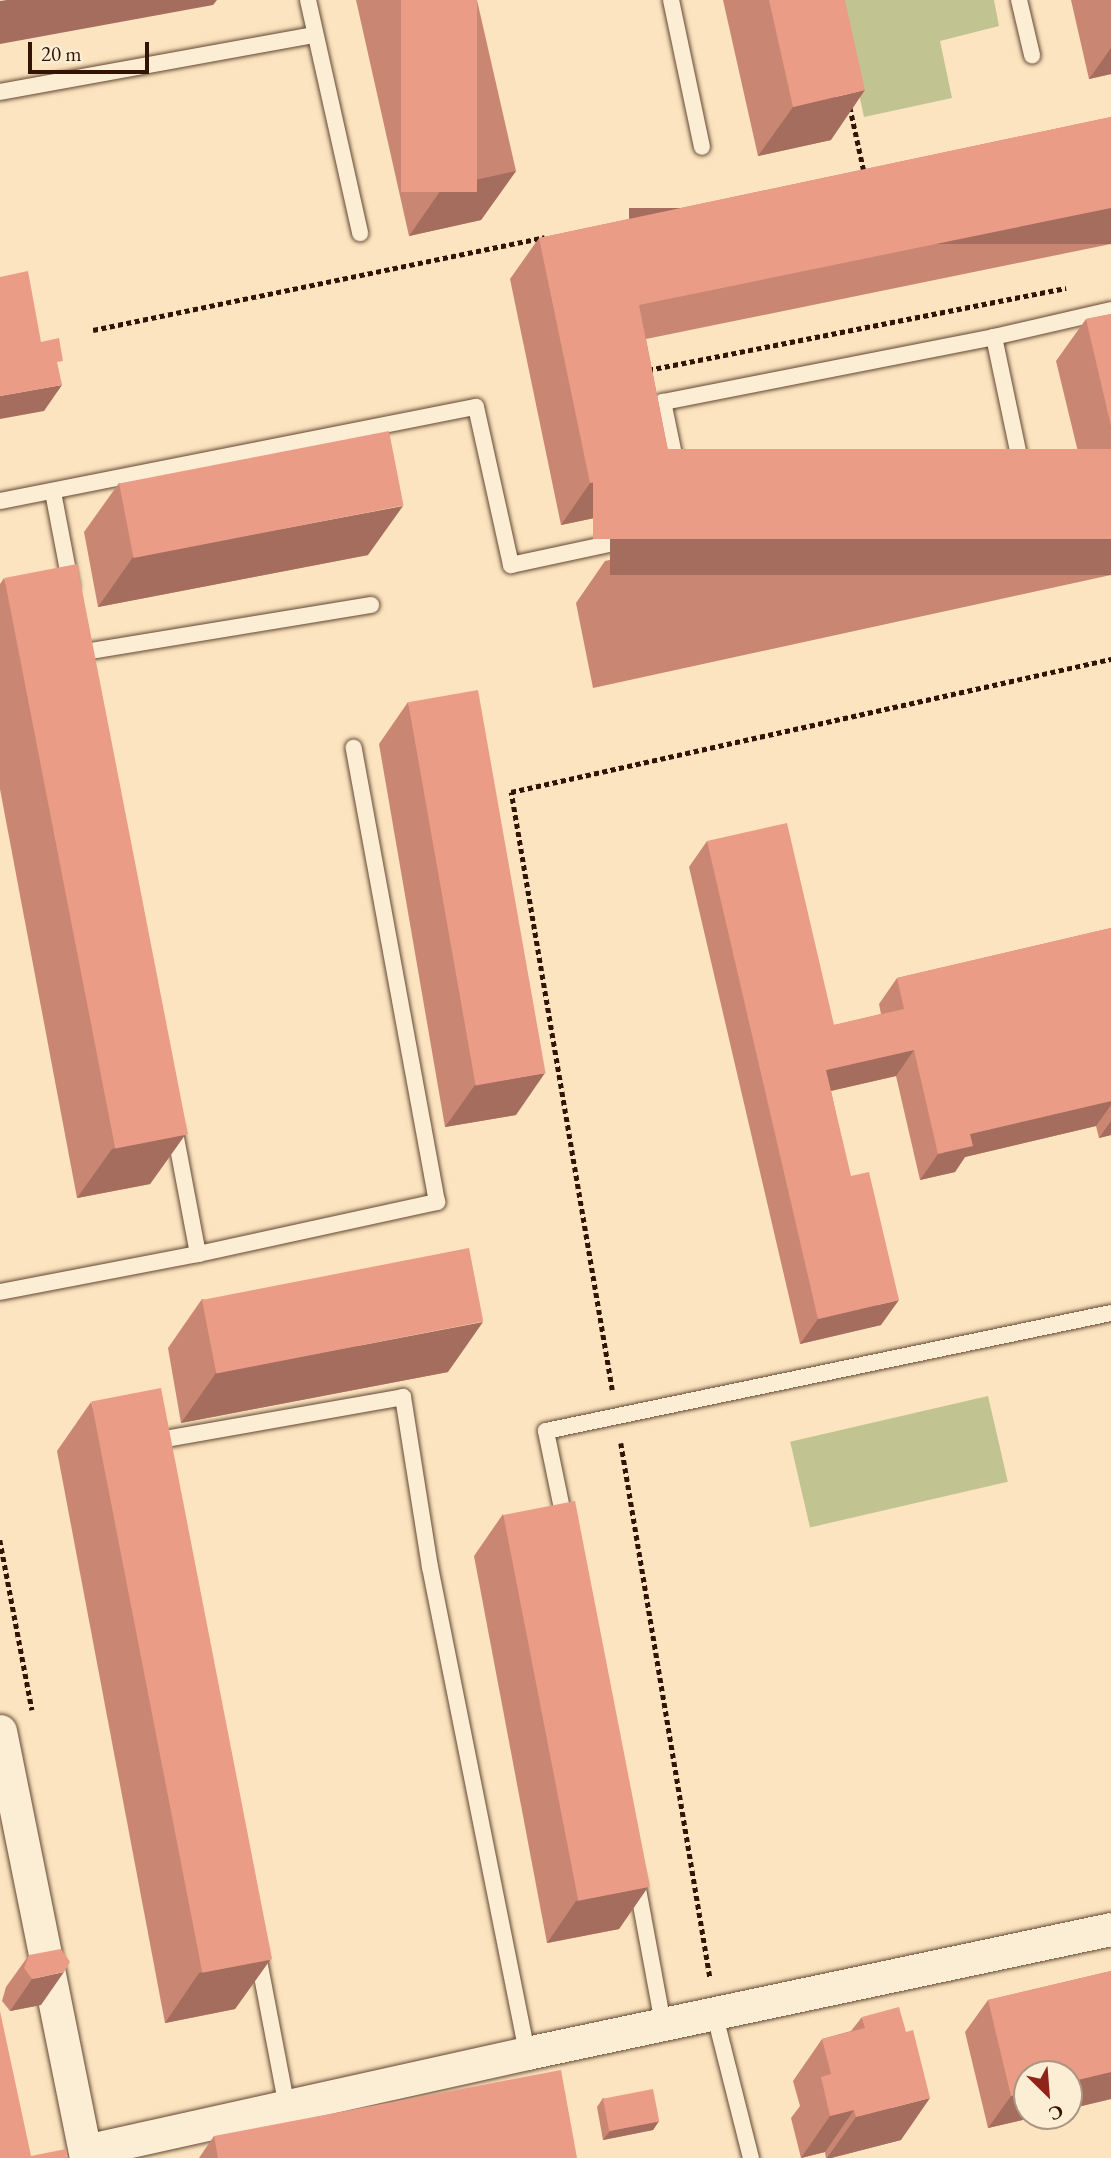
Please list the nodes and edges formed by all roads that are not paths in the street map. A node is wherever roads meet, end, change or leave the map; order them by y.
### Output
1 (308, 0) edge
2 (671, 0) edge
3 (1020, 0) edge
4 (315, 35) junction
5 (1032, 55) dead end
6 (0, 92) edge
7 (702, 147) dead end
8 (360, 233) dead end
9 (1111, 310) edge
10 (994, 337) junction
11 (53, 492) junction
12 (0, 501) edge
13 (689, 527) junction
14 (74, 599) edge
15 (371, 605) dead end
16 (84, 652) edge
17 (354, 748) dead end
18 (172, 1117) edge
19 (198, 1254) junction
20 (0, 1292) edge
21 (1111, 1312) edge
22 (160, 1468) edge
23 (568, 1541) edge
24 (0, 1731) edge
25 (632, 1856) edge
26 (1111, 1929) edge
27 (253, 1931) edge
28 (714, 2012) junction
29 (663, 2024) junction
30 (527, 2053) junction
31 (288, 2107) junction
32 (86, 2155) edge
33 (751, 2158) edge

1 - 4 lane
2 - 7 lane
3 - 5 lane
4 - 6 lane
4 - 8 lane
9 - 10 lane
10 - 13 lane
10 - 13 lane
11 - 12 lane
11 - 13 lane
11 - 14 lane
15 - 16 lane
17 - 19 lane
18 - 19 lane
19 - 20 lane
21 - 23 lane
22 - 30 lane
24 - 32 street
25 - 29 lane
26 - 28 street
27 - 31 lane
28 - 29 street
28 - 33 lane
29 - 30 street
30 - 31 street
31 - 32 street

